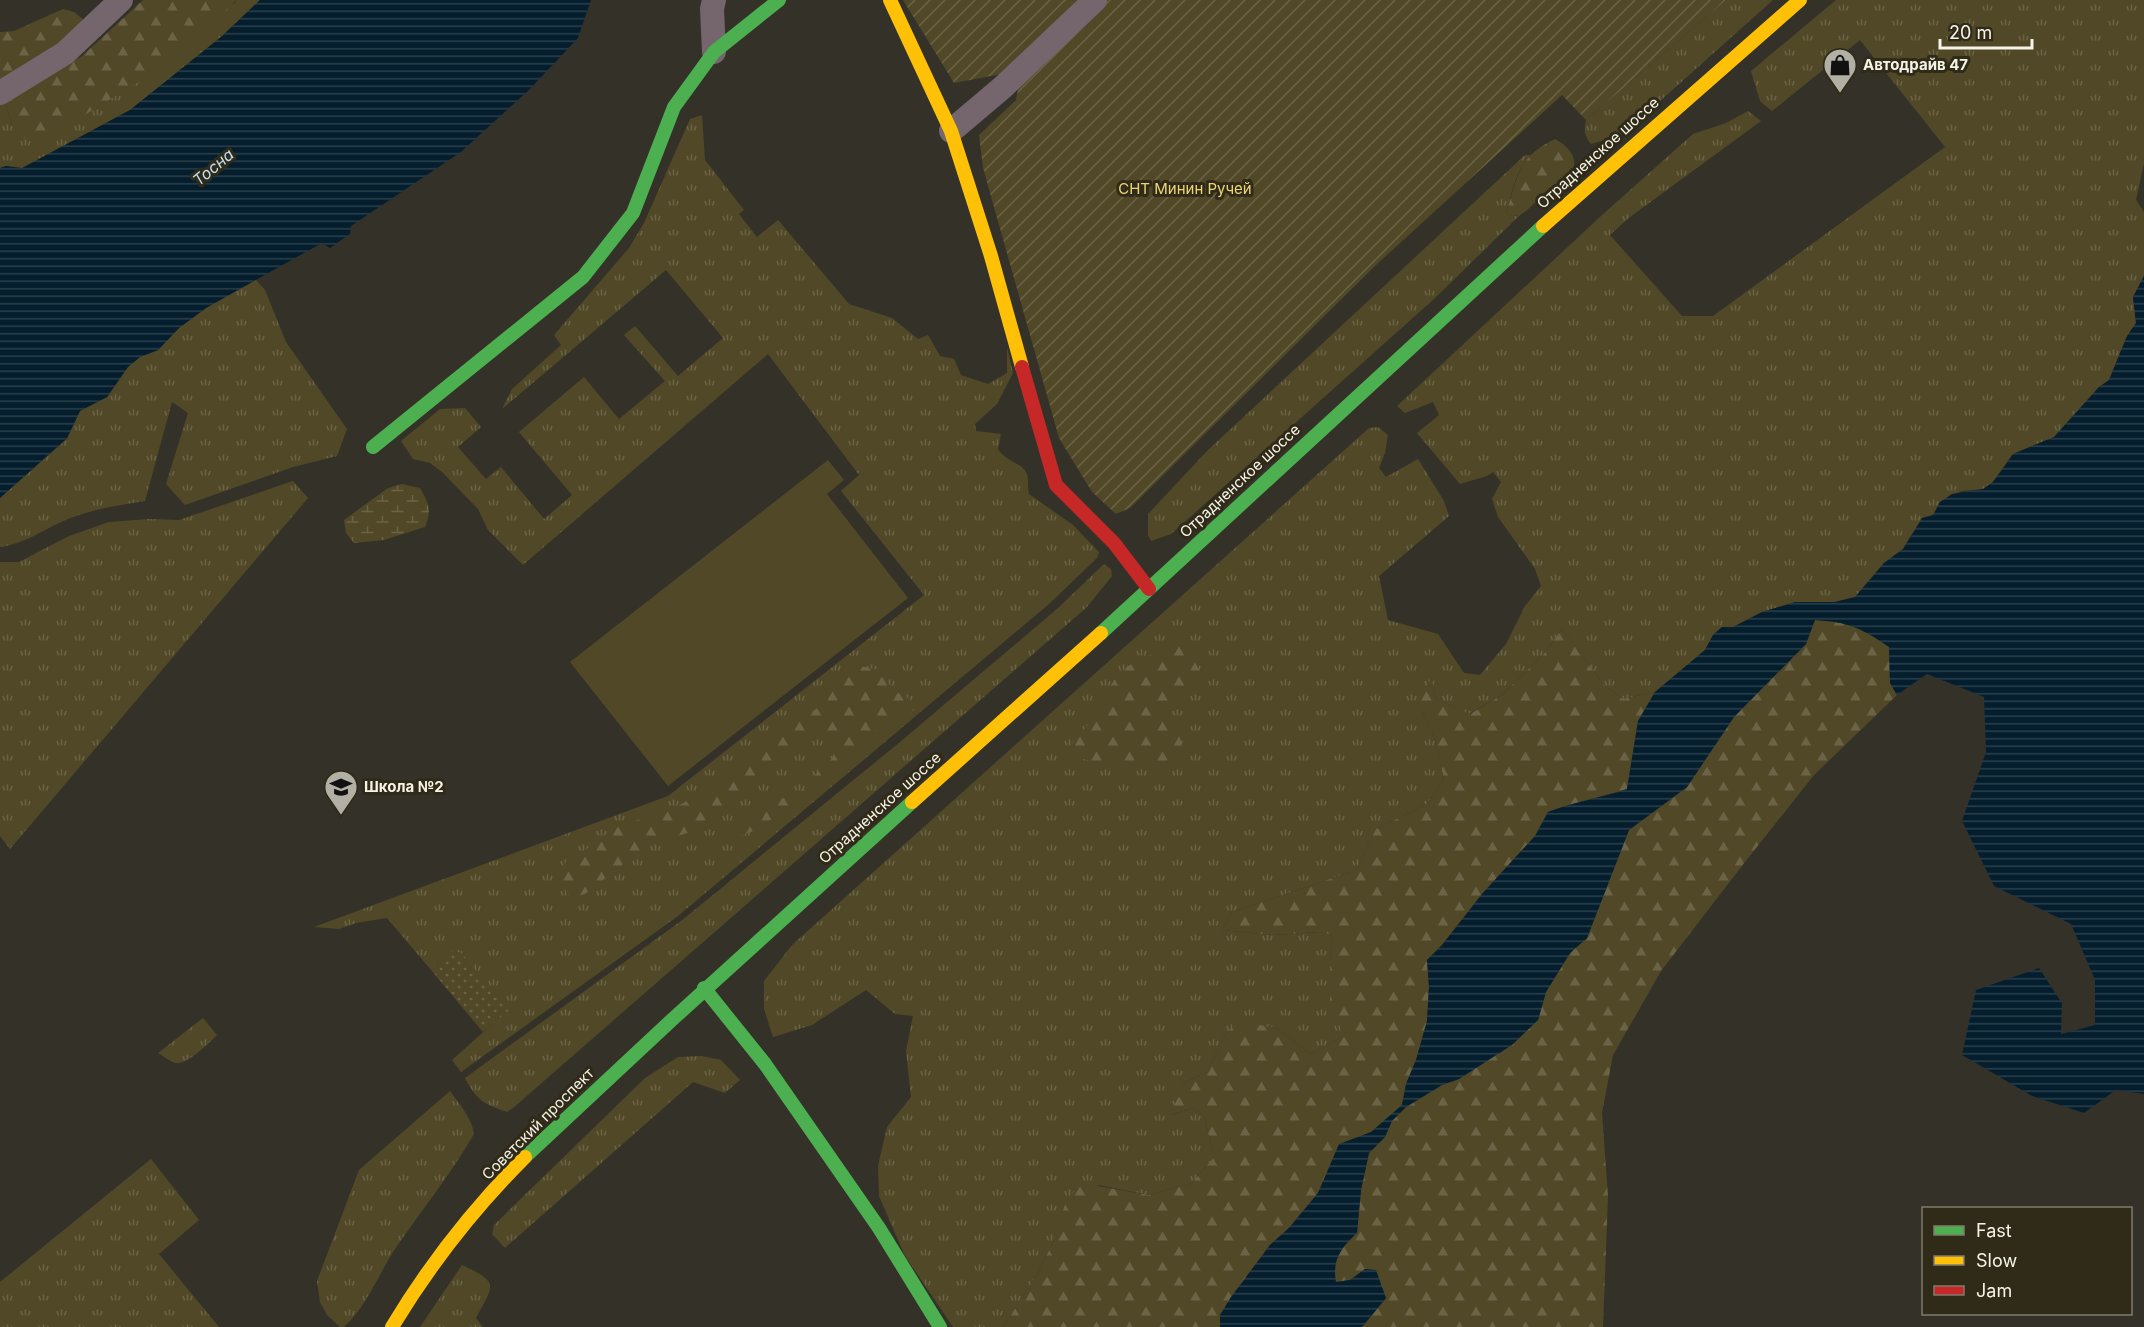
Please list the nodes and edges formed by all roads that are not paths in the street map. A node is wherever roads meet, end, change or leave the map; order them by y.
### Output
1 (121, 0) edge
2 (714, 0) edge
3 (779, 0) edge
4 (890, 0) edge
5 (1095, 0) edge
6 (1800, 0) edge
7 (714, 52) junction
8 (0, 93) edge
9 (951, 131) junction
10 (373, 447) dead end
11 (1149, 589) junction
12 (704, 988) junction
13 (392, 1327) edge
14 (940, 1327) edge

1 - 8 street
2 - 7 street
3 - 7 main road
4 - 9 main road
5 - 9 street
6 - 11 main road, Отрадненское шоссе
7 - 10 main road
9 - 11 main road
11 - 12 main road, Отрадненское шоссе
12 - 13 main road, Советский проспект
12 - 14 main road

